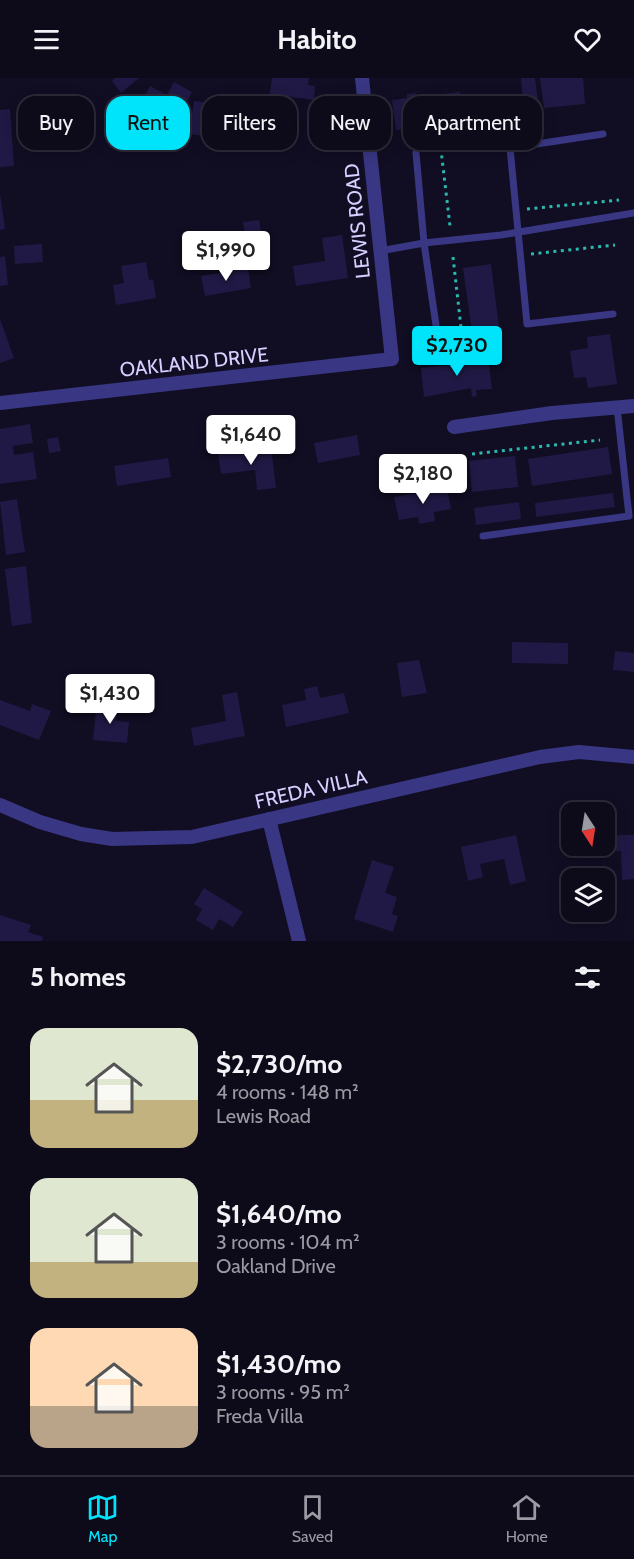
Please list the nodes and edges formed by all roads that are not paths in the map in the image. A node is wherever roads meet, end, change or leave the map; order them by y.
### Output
1 (362, 78) edge
2 (603, 134) dead end
3 (416, 153) dead end
4 (634, 213) edge
5 (519, 231) junction
6 (424, 243) junction
7 (380, 251) junction
8 (613, 314) dead end
9 (438, 339) dead end
10 (392, 359) joint
11 (0, 404) edge
12 (634, 406) edge
13 (617, 407) junction
14 (454, 428) dead end
15 (632, 516) edge
16 (483, 536) dead end
17 (634, 757) edge
18 (0, 805) edge
19 (268, 819) junction
20 (299, 941) edge

1 - 7 street, LEWIS ROAD
2 - 5 lane
3 - 6 lane
4 - 5 lane
5 - 6 lane
5 - 8 lane
6 - 7 lane
6 - 9 lane
7 - 10 street, LEWIS ROAD
10 - 11 street, OAKLAND DRIVE
12 - 13 street
13 - 14 street
13 - 15 lane
15 - 16 lane
17 - 19 street, FREDA VILLA
18 - 19 street, FREDA VILLA
19 - 20 street

